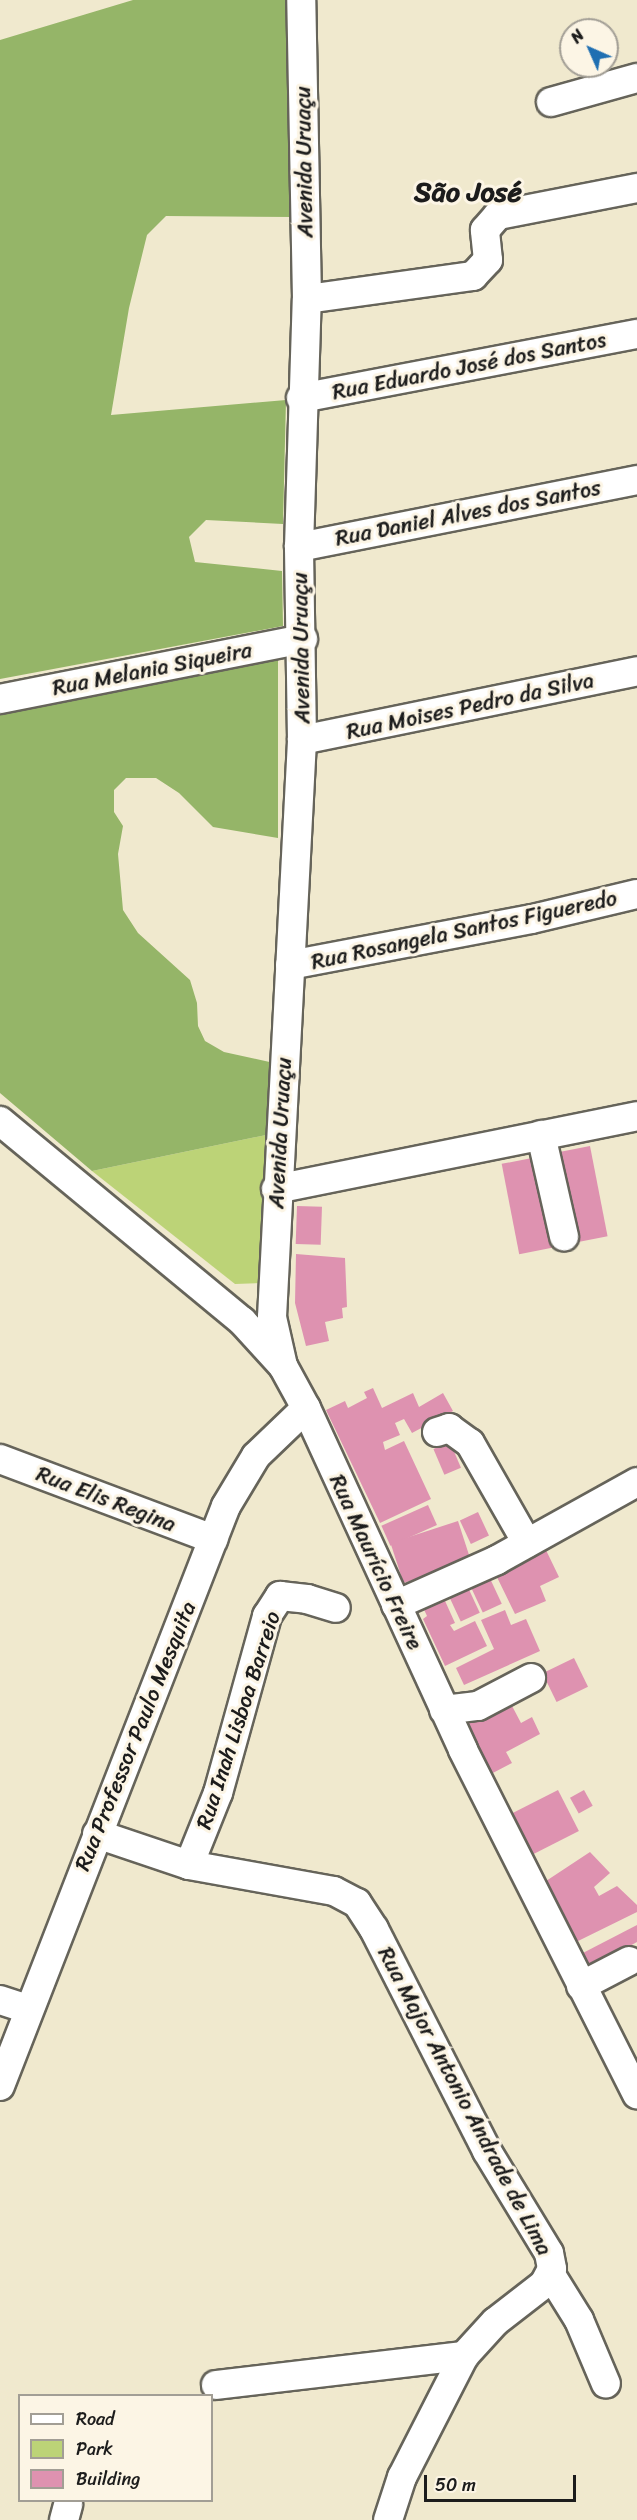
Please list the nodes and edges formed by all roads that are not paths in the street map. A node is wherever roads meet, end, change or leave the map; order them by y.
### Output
1 (301, 0) edge
2 (637, 78) edge
3 (551, 102) dead end
4 (637, 188) edge
5 (307, 299) junction
6 (637, 334) edge
7 (301, 398) junction
8 (637, 480) edge
9 (299, 547) junction
10 (303, 639) junction
11 (637, 671) edge
12 (0, 699) edge
13 (302, 740) junction
14 (637, 894) edge
15 (290, 965) junction
16 (637, 1116) edge
17 (0, 1121) edge
18 (541, 1135) junction
19 (276, 1189) junction
20 (564, 1236) dead end
21 (272, 1295) junction
22 (224, 1306) junction
23 (283, 1366) junction
24 (306, 1408) junction
25 (438, 1432) dead end
26 (0, 1459) edge
27 (637, 1482) edge
28 (213, 1539) junction
29 (527, 1543) junction
30 (396, 1605) junction
31 (336, 1608) dead end
32 (531, 1678) dead end
33 (444, 1710) junction
34 (97, 1834) junction
35 (189, 1865) junction
36 (629, 1961) dead end
37 (581, 1986) junction
38 (0, 2000) edge
39 (28, 2009) junction
40 (0, 2086) edge
41 (637, 2094) edge
42 (551, 2274) junction
43 (464, 2356) junction
44 (606, 2384) dead end
45 (216, 2385) dead end
46 (388, 2520) edge

1 - 5 street, Avenida Uruaçu
2 - 3 street
4 - 5 street
5 - 7 street, Avenida Uruaçu
6 - 7 street, Rua Eduardo José dos Santos
7 - 9 street, Avenida Uruaçu
8 - 9 street, Rua Daniel Alves dos Santos
9 - 10 street, Avenida Uruaçu
10 - 12 street, Rua Melania Siqueira
10 - 13 street, Avenida Uruaçu
11 - 13 street, Rua Moises Pedro da Silva
13 - 15 street, Avenida Uruaçu
14 - 15 street, Rua Rosangela Santos Figueredo
15 - 19 street, Avenida Uruaçu
16 - 18 street
17 - 22 street, Rua Maurício Freire
18 - 19 street
18 - 20 street
19 - 21 street, Avenida Uruaçu
21 - 22 street
21 - 23 street, Avenida Uruaçu
22 - 23 street, Rua Maurício Freire
23 - 24 street, Rua Maurício Freire
24 - 28 street, Rua Professor Paulo Mesquita
24 - 30 street, Rua Maurício Freire
25 - 29 street
26 - 28 street, Rua Elis Regina
27 - 29 street
28 - 34 street, Rua Professor Paulo Mesquita
29 - 30 street
30 - 33 street, Rua Maurício Freire
31 - 35 street, Rua Inah Lisboa Barreio
32 - 33 street
33 - 37 street, Rua Maurício Freire
34 - 35 street, Rua Major Antonio Andrade de Lima
34 - 39 street, Rua Professor Paulo Mesquita
35 - 42 street, Rua Major Antonio Andrade de Lima
36 - 37 street
37 - 41 street, Rua Maurício Freire
38 - 39 street
39 - 40 street, Rua Professor Paulo Mesquita
42 - 43 street, Rua Major Antonio Andrade de Lima
42 - 44 street
43 - 45 street
43 - 46 street, Rua Major Antonio Andrade de Lima

